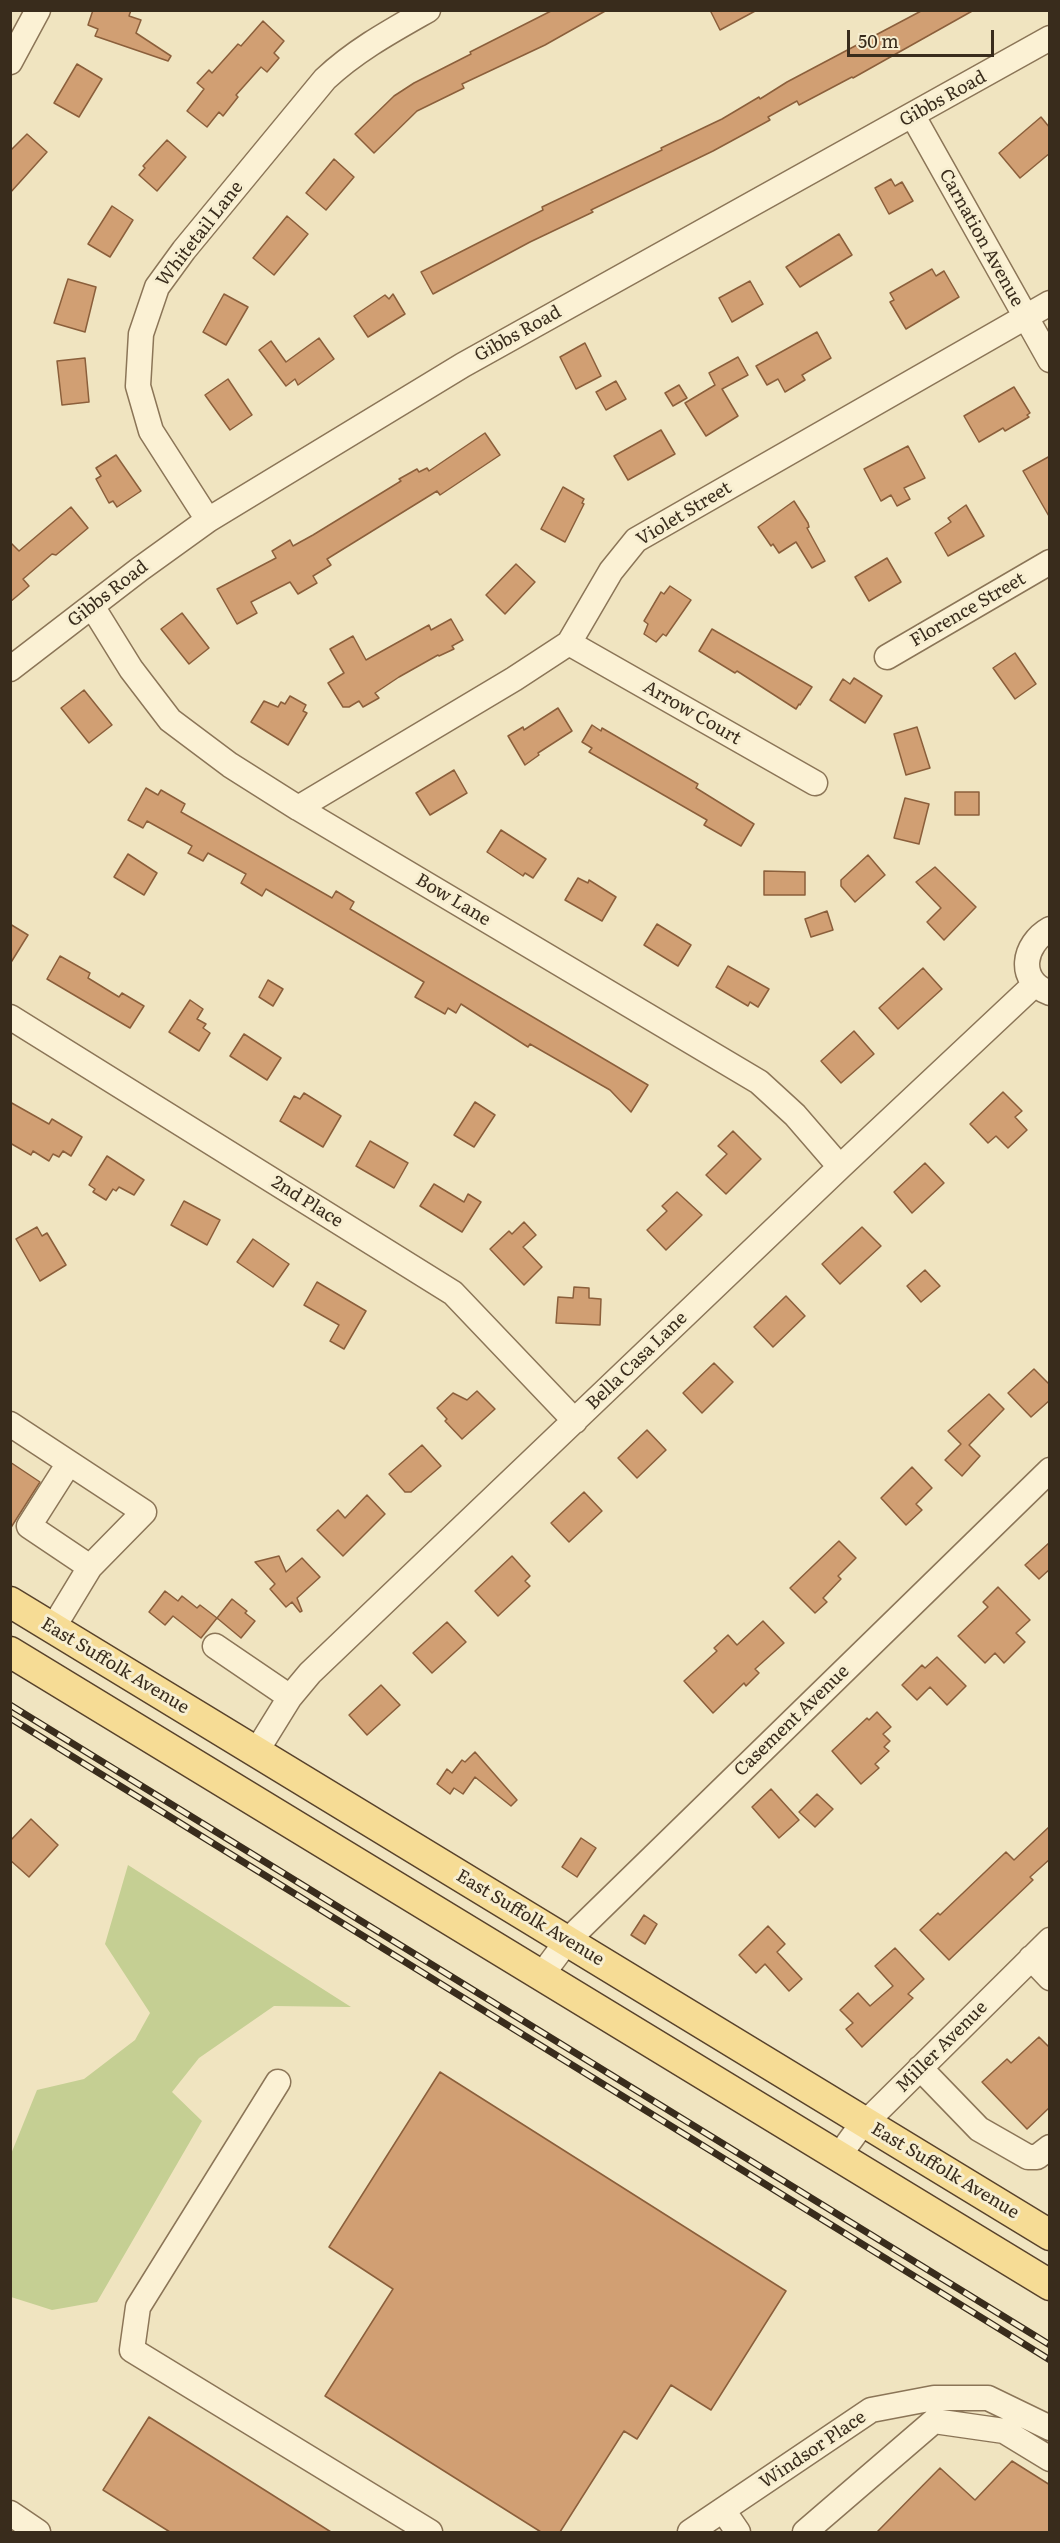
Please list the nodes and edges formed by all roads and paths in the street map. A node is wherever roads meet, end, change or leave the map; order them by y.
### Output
1 (38, 10) edge
2 (428, 10) edge
3 (1050, 38) edge
4 (10, 62) edge
5 (913, 116) junction
6 (1050, 303) edge
7 (1025, 316) junction
8 (1050, 360) edge
9 (208, 520) junction
10 (1050, 562) edge
11 (92, 606) junction
12 (569, 643) junction
13 (887, 657) dead end
14 (10, 669) edge
15 (815, 783) dead end
16 (298, 808) junction
17 (1050, 929) edge
18 (1042, 989) edge
19 (10, 1017) edge
20 (840, 1167) junction
21 (575, 1421) junction
22 (10, 1424) edge
23 (69, 1463) junction
24 (1050, 1470) edge
25 (90, 1567) junction
26 (10, 1602) edge
27 (54, 1628) junction
28 (215, 1646) dead end
29 (10, 1652) edge
30 (291, 1697) junction
31 (256, 1752) junction
32 (1050, 1940) edge
33 (567, 1941) junction
34 (1031, 1958) junction
35 (541, 1976) junction
36 (1050, 1978) edge
37 (920, 2068) junction
38 (278, 2082) dead end
39 (865, 2123) junction
40 (1050, 2147) edge
41 (838, 2157) junction
42 (1050, 2235) edge
43 (1050, 2285) edge
44 (1050, 2428) edge
45 (1050, 2458) edge
46 (723, 2510) junction
47 (10, 2513) edge
48 (38, 2532) edge
49 (430, 2532) edge
50 (690, 2532) edge
51 (738, 2532) edge
52 (804, 2532) edge

1 - 4 street
2 - 9 street, Whitetail Lane
3 - 5 street, Gibbs Road
5 - 7 street, Carnation Avenue
5 - 9 street, Gibbs Road
6 - 7 street, Violet Street
7 - 8 street, Carnation Avenue
7 - 12 street, Violet Street
9 - 11 street, Gibbs Road
10 - 13 street, Florence Street
11 - 14 street, Gibbs Road
11 - 16 street, Bow Lane
12 - 15 street, Arrow Court
12 - 16 street, Violet Street
16 - 20 street, Bow Lane
17 - 18 street, Bella Casa Lane
18 - 20 street, Bella Casa Lane
19 - 21 street, 2nd Place
20 - 21 street, Bella Casa Lane
21 - 30 street, Bella Casa Lane
22 - 23 street
23 - 25 street
23 - 25 street
24 - 33 street, Casement Avenue
25 - 27 street
26 - 27 main road, East Suffolk Avenue
27 - 31 main road, East Suffolk Avenue
28 - 30 street
29 - 35 main road
30 - 31 street, Bella Casa Lane
31 - 33 main road, East Suffolk Avenue
32 - 34 street, Miller Avenue
33 - 35 street, Casement Avenue
33 - 39 main road, East Suffolk Avenue
34 - 36 street
34 - 37 street, Miller Avenue
35 - 41 main road
37 - 39 street, Miller Avenue
37 - 40 street
38 - 49 street
39 - 41 street, Miller Avenue
39 - 42 main road, East Suffolk Avenue
41 - 43 main road
44 - 46 street, Windsor Place
45 - 52 street
46 - 50 street, Windsor Place
46 - 51 street
47 - 48 street

